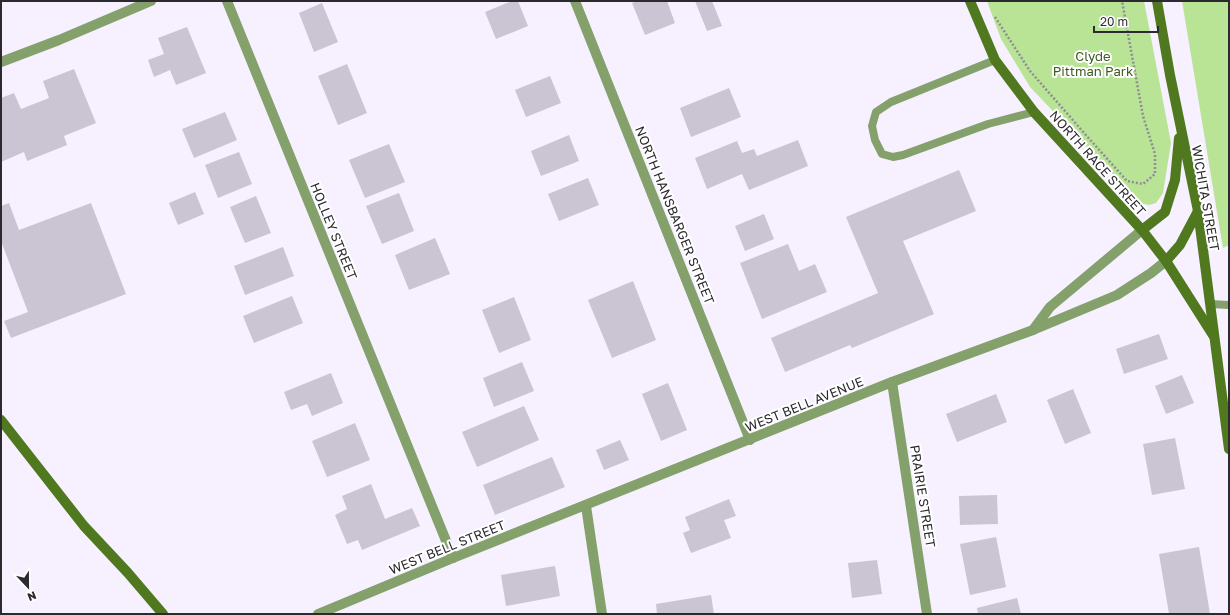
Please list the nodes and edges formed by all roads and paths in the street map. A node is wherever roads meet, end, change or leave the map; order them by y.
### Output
1 (151, 1) edge
2 (228, 1) edge
3 (575, 1) edge
4 (970, 1) edge
5 (1122, 1) edge
6 (1157, 1) edge
7 (994, 14) dead end
8 (995, 60) junction
9 (1, 62) edge
10 (1034, 112) junction
11 (1180, 128) junction
12 (1198, 211) junction
13 (1142, 230) junction
14 (1166, 261) junction
15 (1210, 304) junction
16 (1229, 305) edge
17 (1033, 330) junction
18 (1215, 338) junction
19 (892, 382) junction
20 (1, 420) edge
21 (1228, 432) edge
22 (750, 440) junction
23 (1229, 449) edge
24 (586, 506) junction
25 (453, 558) junction
26 (162, 614) edge
27 (318, 614) edge
28 (602, 614) edge
29 (927, 614) edge

1 - 9 street
2 - 25 street, HOLLEY STREET
3 - 22 street, NORTH HANSBARGER STREET
4 - 8 street, NORTH RACE STREET
5 - 7 path
6 - 11 street, WICHITA STREET
8 - 10 street, NORTH RACE STREET
8 - 10 lane
10 - 13 street, NORTH RACE STREET
11 - 12 street, WICHITA STREET
11 - 13 street
12 - 14 street
12 - 15 street, WICHITA STREET
13 - 14 street, NORTH RACE STREET
13 - 17 street
14 - 17 street, WEST BELL AVENUE
14 - 18 street, NORTH RACE STREET
15 - 16 lane
15 - 18 street, WICHITA STREET
17 - 19 street, WEST BELL AVENUE
18 - 21 street, WICHITA STREET
19 - 22 street, WEST BELL AVENUE
19 - 29 street, PRAIRIE STREET
20 - 26 street
21 - 23 street, WICHITA STREET
22 - 24 street, WEST BELL AVENUE
24 - 25 street, WEST BELL STREET
24 - 28 street
25 - 27 street, WEST BELL STREET

